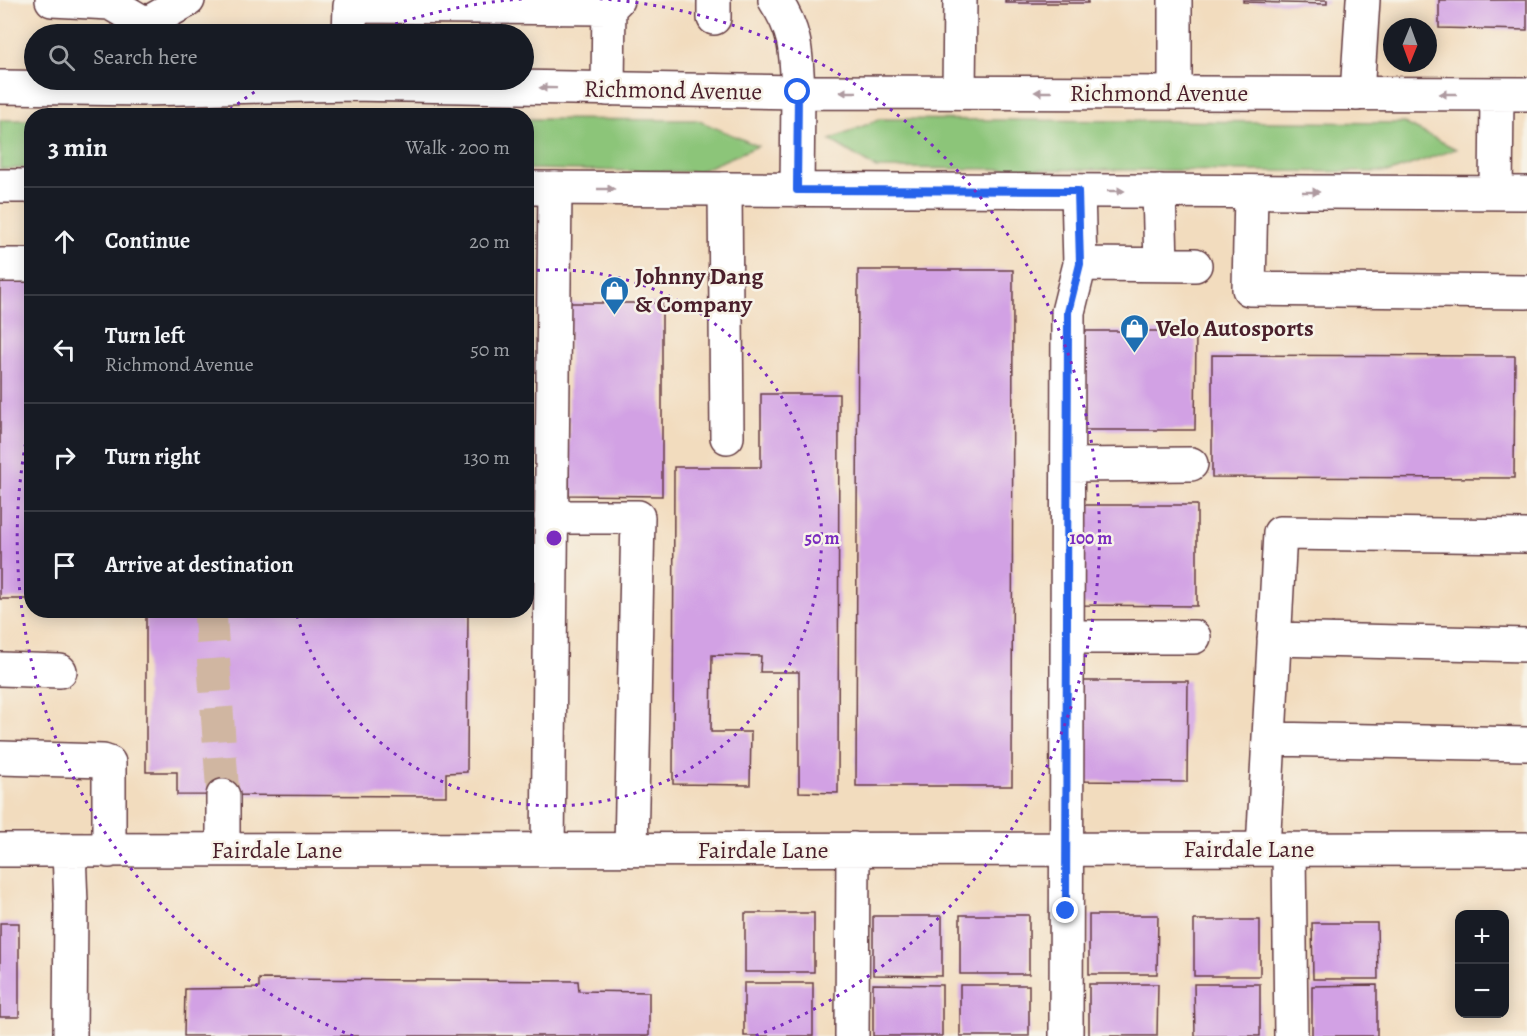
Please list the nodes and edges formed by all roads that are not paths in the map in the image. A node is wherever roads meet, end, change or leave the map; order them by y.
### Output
1 (62, 0) edge
2 (188, 0) edge
3 (775, 0) edge
4 (960, 0) edge
5 (1175, 0) edge
6 (1364, 0) edge
7 (414, 3) edge
8 (612, 3) edge
9 (461, 4) edge
10 (508, 4) edge
11 (553, 4) edge
12 (350, 13) edge
13 (139, 24) edge
14 (153, 24) edge
15 (0, 87) edge
16 (534, 87) edge
17 (24, 88) edge
18 (608, 89) junction
19 (54, 90) edge
20 (223, 90) edge
21 (798, 92) junction
22 (959, 92) junction
23 (1175, 93) junction
24 (1357, 94) junction
25 (1512, 94) edge
26 (144, 95) edge
27 (0, 186) edge
28 (24, 186) edge
29 (541, 188) edge
30 (725, 189) junction
31 (797, 190) junction
32 (1078, 191) junction
33 (1159, 191) junction
34 (1251, 192) junction
35 (1512, 193) edge
36 (1080, 264) junction
37 (1161, 264) junction
38 (0, 265) edge
39 (24, 265) edge
40 (1195, 265) dead end
41 (1527, 292) edge
42 (727, 437) dead end
43 (1191, 464) dead end
44 (1068, 465) junction
45 (551, 517) junction
46 (1527, 536) edge
47 (1067, 637) junction
48 (1194, 637) dead end
49 (1274, 639) junction
50 (1527, 645) edge
51 (0, 669) edge
52 (60, 671) dead end
53 (1269, 739) junction
54 (1527, 744) edge
55 (0, 758) edge
56 (223, 795) tunnel mouth
57 (853, 849) junction
58 (1066, 849) junction
59 (1276, 849) junction
60 (1527, 849) edge
61 (0, 850) edge
62 (69, 850) junction
63 (223, 850) junction
64 (548, 850) junction
65 (631, 850) junction
66 (108, 851) junction
67 (70, 1036) edge
68 (852, 1036) edge
69 (1066, 1036) edge
70 (1291, 1036) edge

1 - 13 main road
2 - 14 main road
3 - 21 main road
4 - 22 main road
5 - 23 main road
6 - 24 main road
7 - 9 main road
7 - 12 main road
8 - 11 main road
8 - 18 main road
9 - 10 main road
10 - 11 main road
15 - 17 main road, Richmond Avenue
18 -> 16 main road, Richmond Avenue
18 - 21 main road, Richmond Avenue
19 - 26 main road, Richmond Avenue
20 - 26 main road, Richmond Avenue
22 -> 21 main road, Richmond Avenue
21 - 31 main road
23 -> 22 main road, Richmond Avenue
23 - 24 main road, Richmond Avenue
25 -> 24 main road, Richmond Avenue
25 - 35 main road
27 - 28 main road
29 -> 30 main road
29 - 45 main road
30 - 31 main road
30 - 42 main road
31 - 32 main road
32 -> 33 main road
32 - 36 main road
33 - 34 main road
33 - 37 main road
34 -> 35 main road
34 - 41 main road
36 - 37 main road
36 - 44 main road
37 - 40 main road
38 - 39 main road
43 - 44 main road
44 - 47 main road
45 - 64 main road
45 - 65 main road
46 - 49 main road
47 - 48 main road
47 - 58 main road
49 - 50 main road
49 - 53 main road
51 - 52 main road
53 - 54 main road
53 - 59 main road
55 - 66 main road
56 - 63 main road
57 - 58 main road, Fairdale Lane
57 - 65 main road, Fairdale Lane
57 - 68 main road
58 - 59 main road, Fairdale Lane
58 - 69 main road
59 - 60 main road, Fairdale Lane
59 - 70 main road
61 - 62 main road, Fairdale Lane
62 - 66 main road, Fairdale Lane
62 - 67 main road
63 - 64 main road, Fairdale Lane
63 - 66 main road, Fairdale Lane
64 - 65 main road, Fairdale Lane

